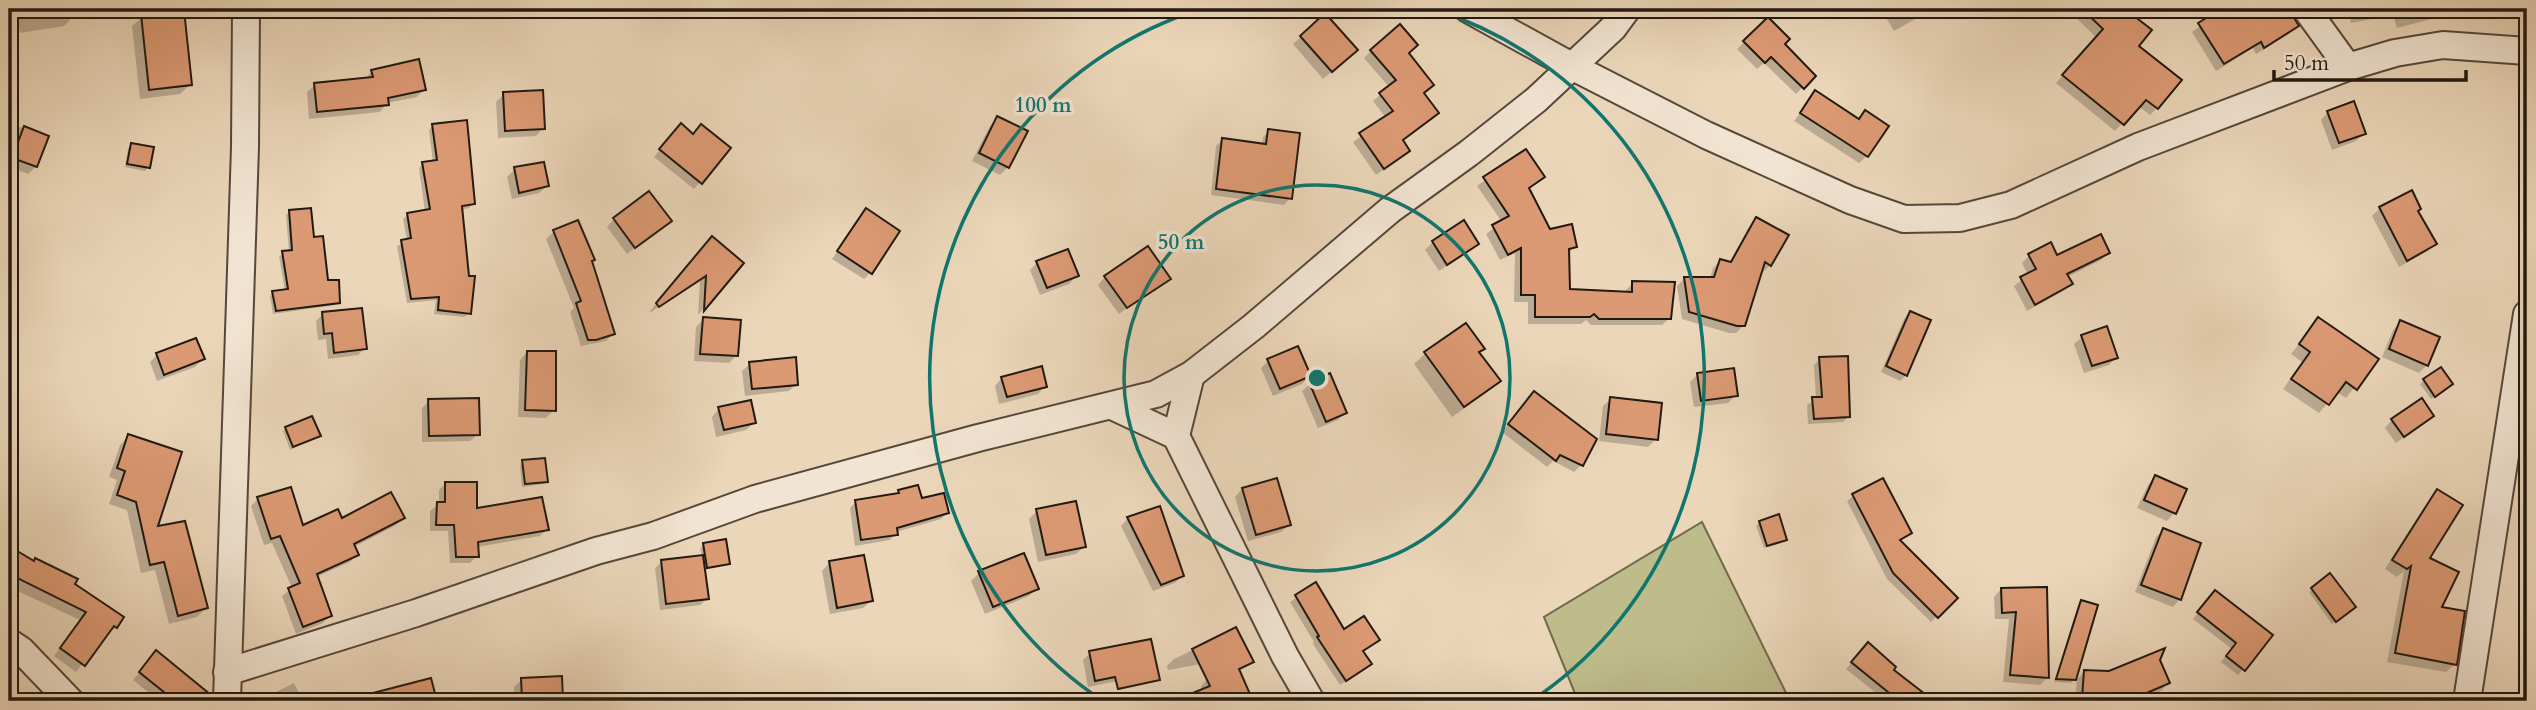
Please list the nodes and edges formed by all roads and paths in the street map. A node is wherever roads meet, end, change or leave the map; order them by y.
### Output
1 (246, 9) edge
2 (1468, 9) edge
3 (1627, 9) edge
4 (2306, 9) edge
5 (2527, 51) edge
6 (1573, 67) junction
7 (2348, 67) junction
8 (2527, 314) edge
9 (1191, 375) junction
10 (1112, 406) junction
11 (1176, 436) junction
12 (9, 642) edge
13 (227, 672) junction
14 (70, 701) edge
15 (227, 701) edge
16 (1311, 701) edge
17 (2467, 701) edge

1 - 13 street
2 - 6 street
3 - 6 street
4 - 7 street
5 - 7 street
6 - 7 street
6 - 9 street
8 - 17 street
9 - 10 street
9 - 11 street
10 - 11 street
10 - 13 street
11 - 16 street
12 - 14 street
13 - 15 street

